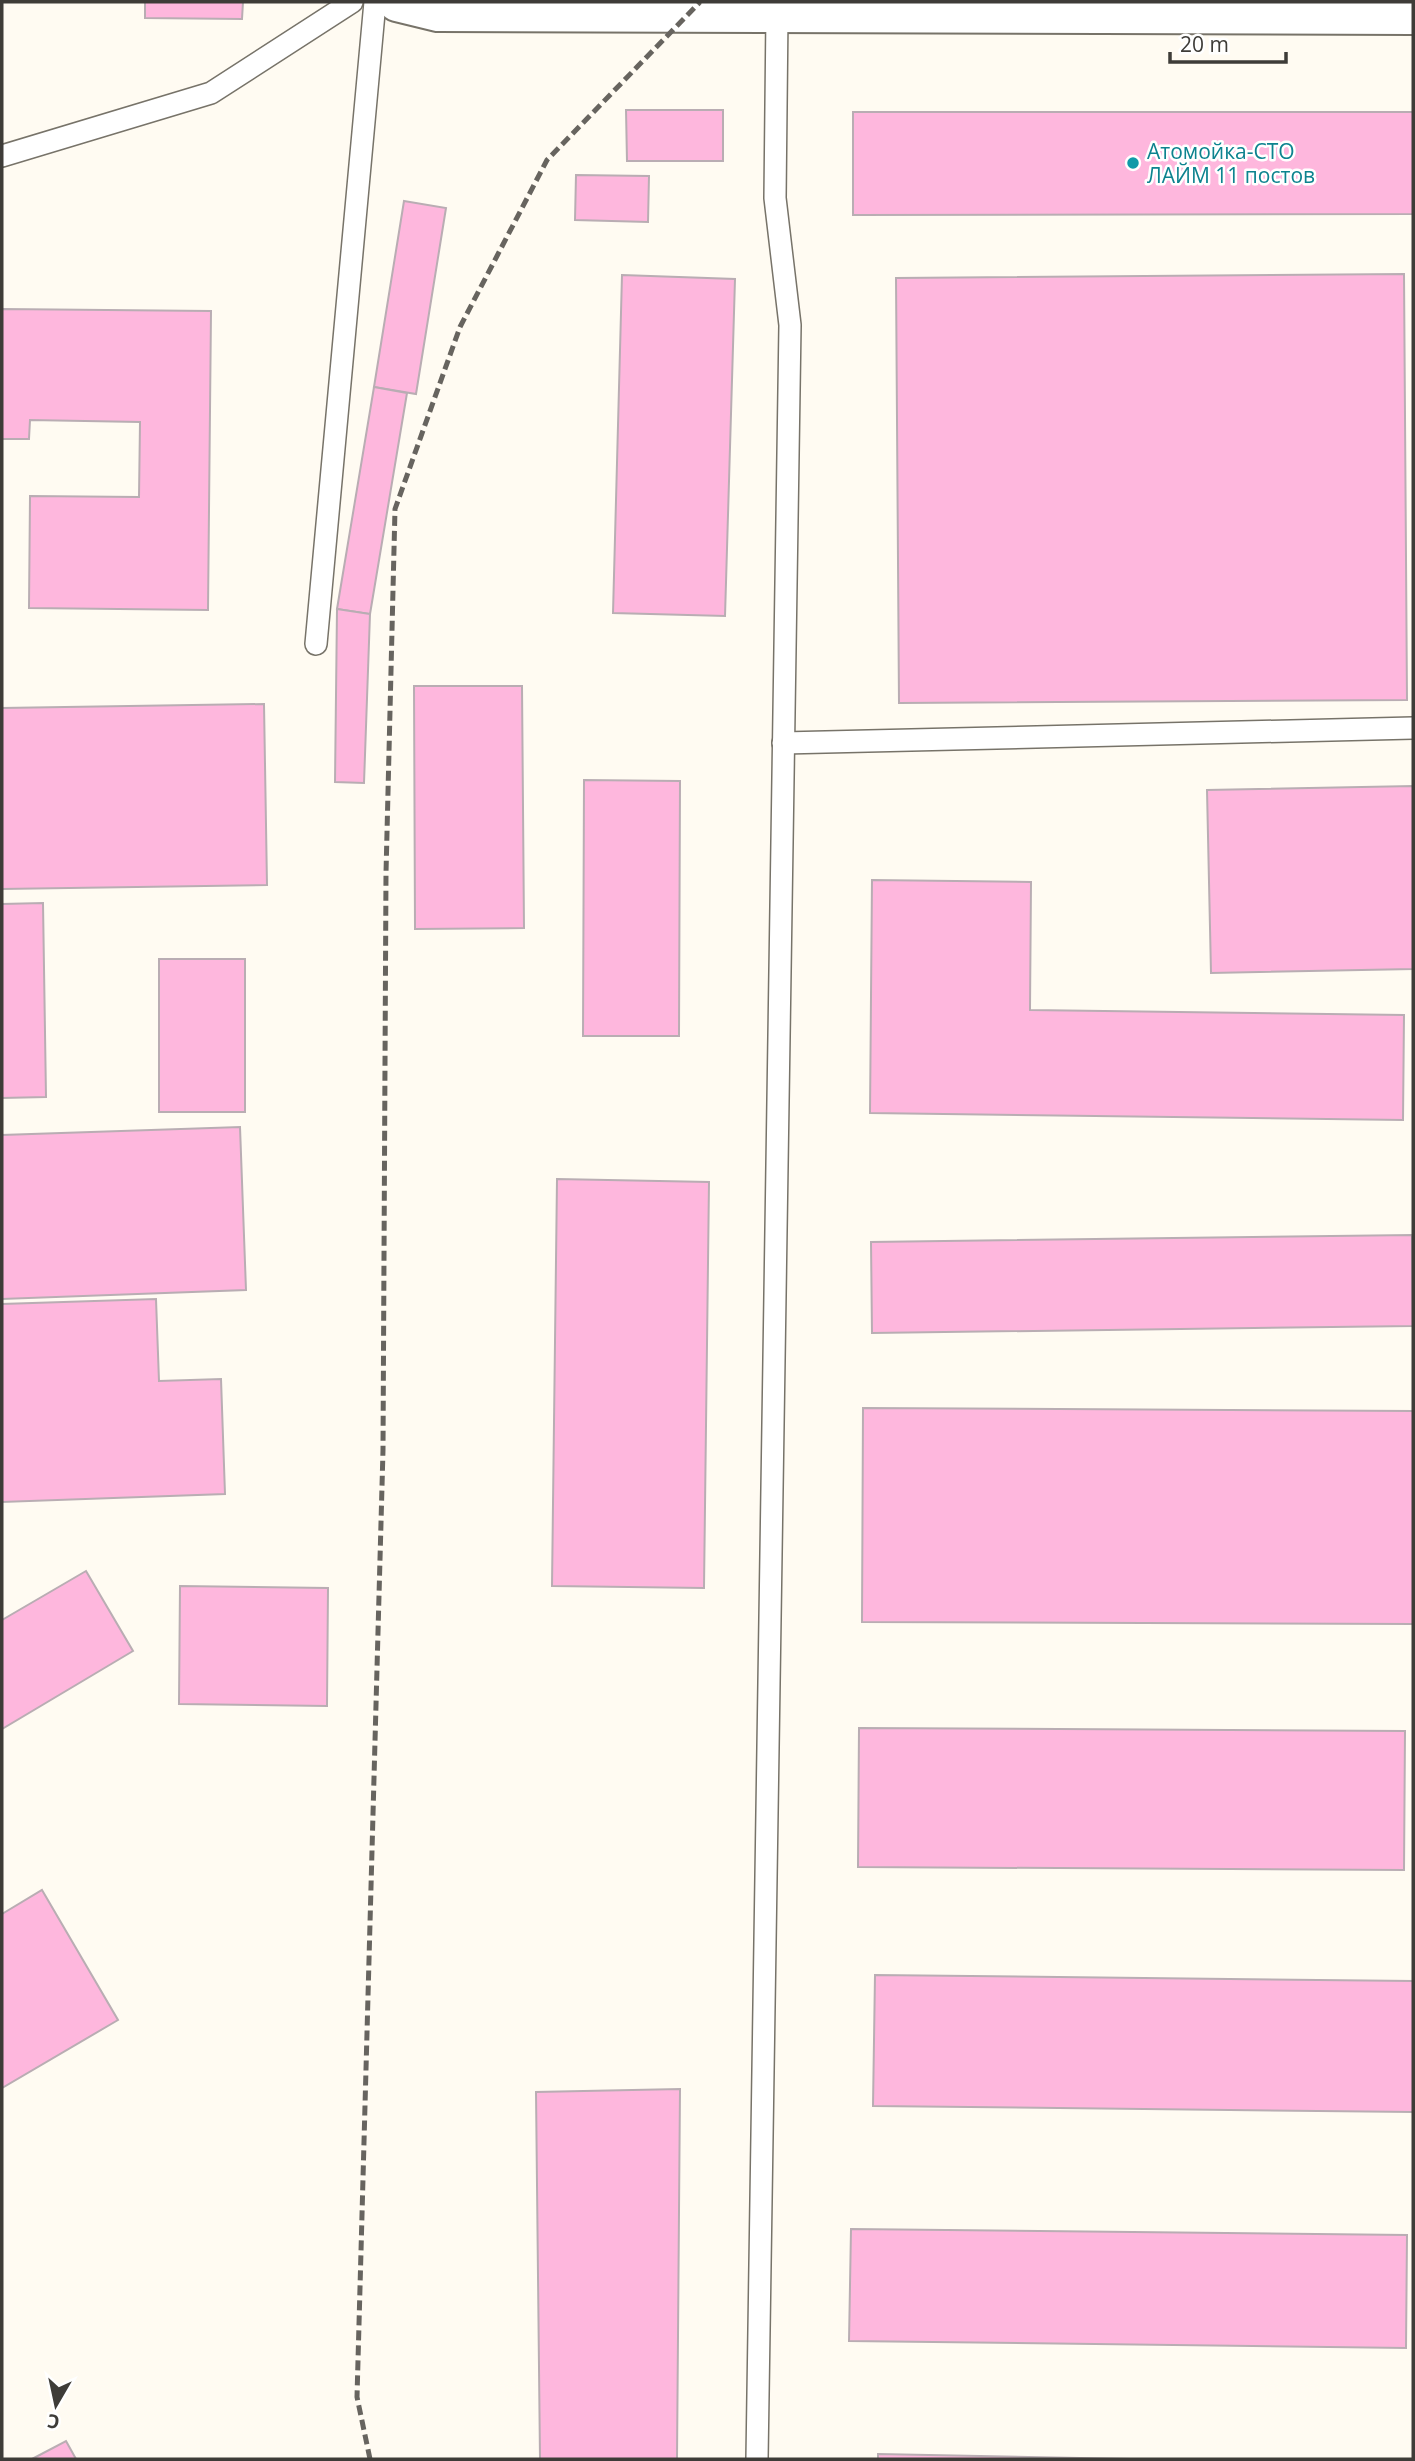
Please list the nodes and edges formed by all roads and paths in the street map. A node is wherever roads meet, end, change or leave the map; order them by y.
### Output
1 (352, 2) edge
2 (375, 2) edge
3 (397, 2) edge
4 (904, 8) edge
5 (777, 14) junction
6 (1413, 15) edge
7 (2, 156) edge
8 (316, 644) dead end
9 (1413, 728) edge
10 (783, 743) junction
11 (757, 2459) edge

1 - 7 lane
2 - 8 lane
3 - 5 street
4 - 5 street
4 - 6 street
5 - 10 lane
9 - 10 lane
10 - 11 lane

